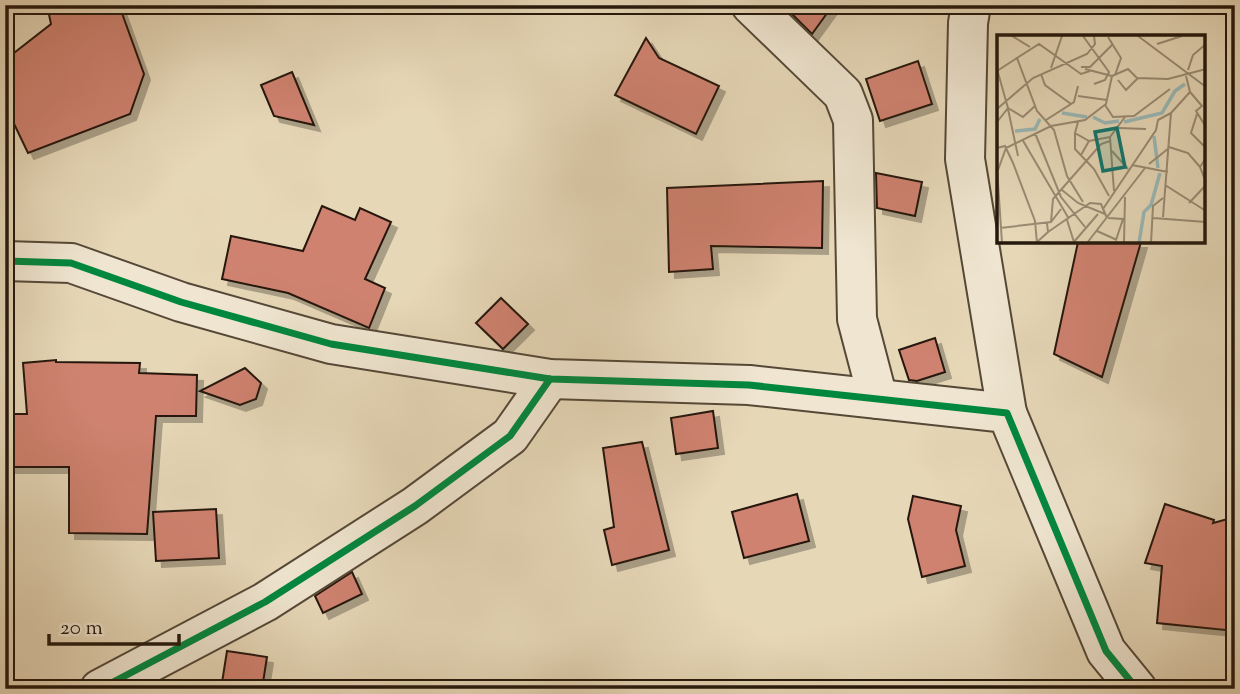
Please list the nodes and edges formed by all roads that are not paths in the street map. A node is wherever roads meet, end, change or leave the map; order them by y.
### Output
1 (751, 5) edge
2 (971, 5) edge
3 (5, 261) edge
4 (550, 379) junction
5 (878, 399) junction
6 (1007, 413) junction
7 (100, 689) edge
8 (1137, 689) edge

1 - 5 street
2 - 6 street
3 - 4 street
4 - 5 street
4 - 7 street
5 - 6 street
6 - 8 street

